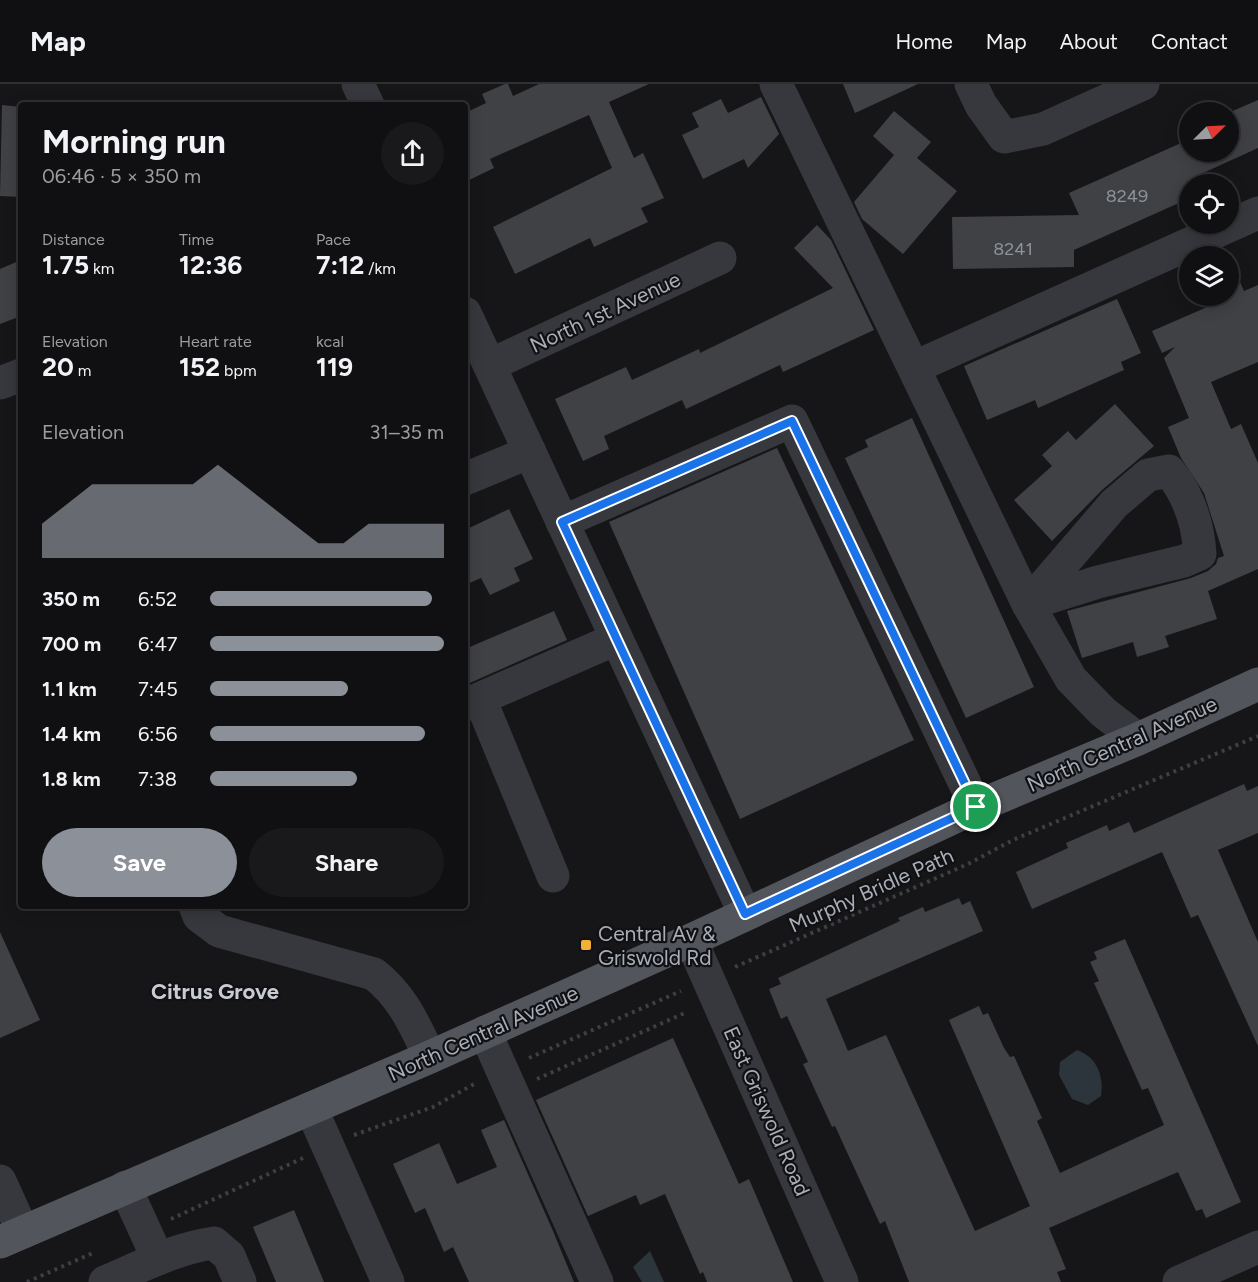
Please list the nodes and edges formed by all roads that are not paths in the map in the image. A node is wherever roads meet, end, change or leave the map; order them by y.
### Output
1 (776, 84) edge
2 (971, 84) edge
3 (1143, 84) edge
4 (1258, 213) edge
5 (720, 258) dead end
6 (468, 319) edge
7 (490, 366) junction
8 (915, 367) junction
9 (18, 376) edge
10 (0, 383) edge
11 (530, 452) junction
12 (468, 478) edge
13 (562, 522) junction
14 (1028, 604) junction
15 (616, 639) junction
16 (1258, 684) edge
17 (473, 702) edge
18 (1138, 739) junction
19 (976, 807) junction
20 (553, 876) dead end
21 (196, 909) edge
22 (745, 914) junction
23 (691, 940) junction
24 (485, 1032) junction
25 (430, 1057) junction
26 (310, 1108) junction
27 (0, 1181) edge
28 (125, 1187) junction
29 (12, 1237) edge
30 (1258, 1246) edge
31 (158, 1259) junction
32 (105, 1282) edge
33 (240, 1282) edge
34 (388, 1282) edge
35 (597, 1282) edge
36 (842, 1282) edge
37 (1179, 1282) edge

1 - 8 street
2 - 3 street
4 - 8 street
5 - 7 street, North 1st Avenue
6 - 7 street
7 - 11 street
8 - 14 street
9 - 10 street
11 - 12 street
11 - 13 street
13 - 15 street
13 - 19 street
14 - 14 street
14 - 18 street
15 - 17 street
15 - 22 street
16 - 18 main road, North Central Avenue
17 - 20 street
18 - 19 main road, North Central Avenue
19 - 22 main road, North Central Avenue
21 - 25 street
22 - 23 main road, North Central Avenue
23 - 24 main road, North Central Avenue
23 - 36 street, East Griswold Road
24 - 25 main road, North Central Avenue
24 - 35 street
25 - 26 main road, North Central Avenue
26 - 28 main road, North Central Avenue
26 - 34 street
27 - 29 street
28 - 29 main road, North Central Avenue
28 - 31 street
30 - 37 street
31 - 32 street
31 - 33 street

